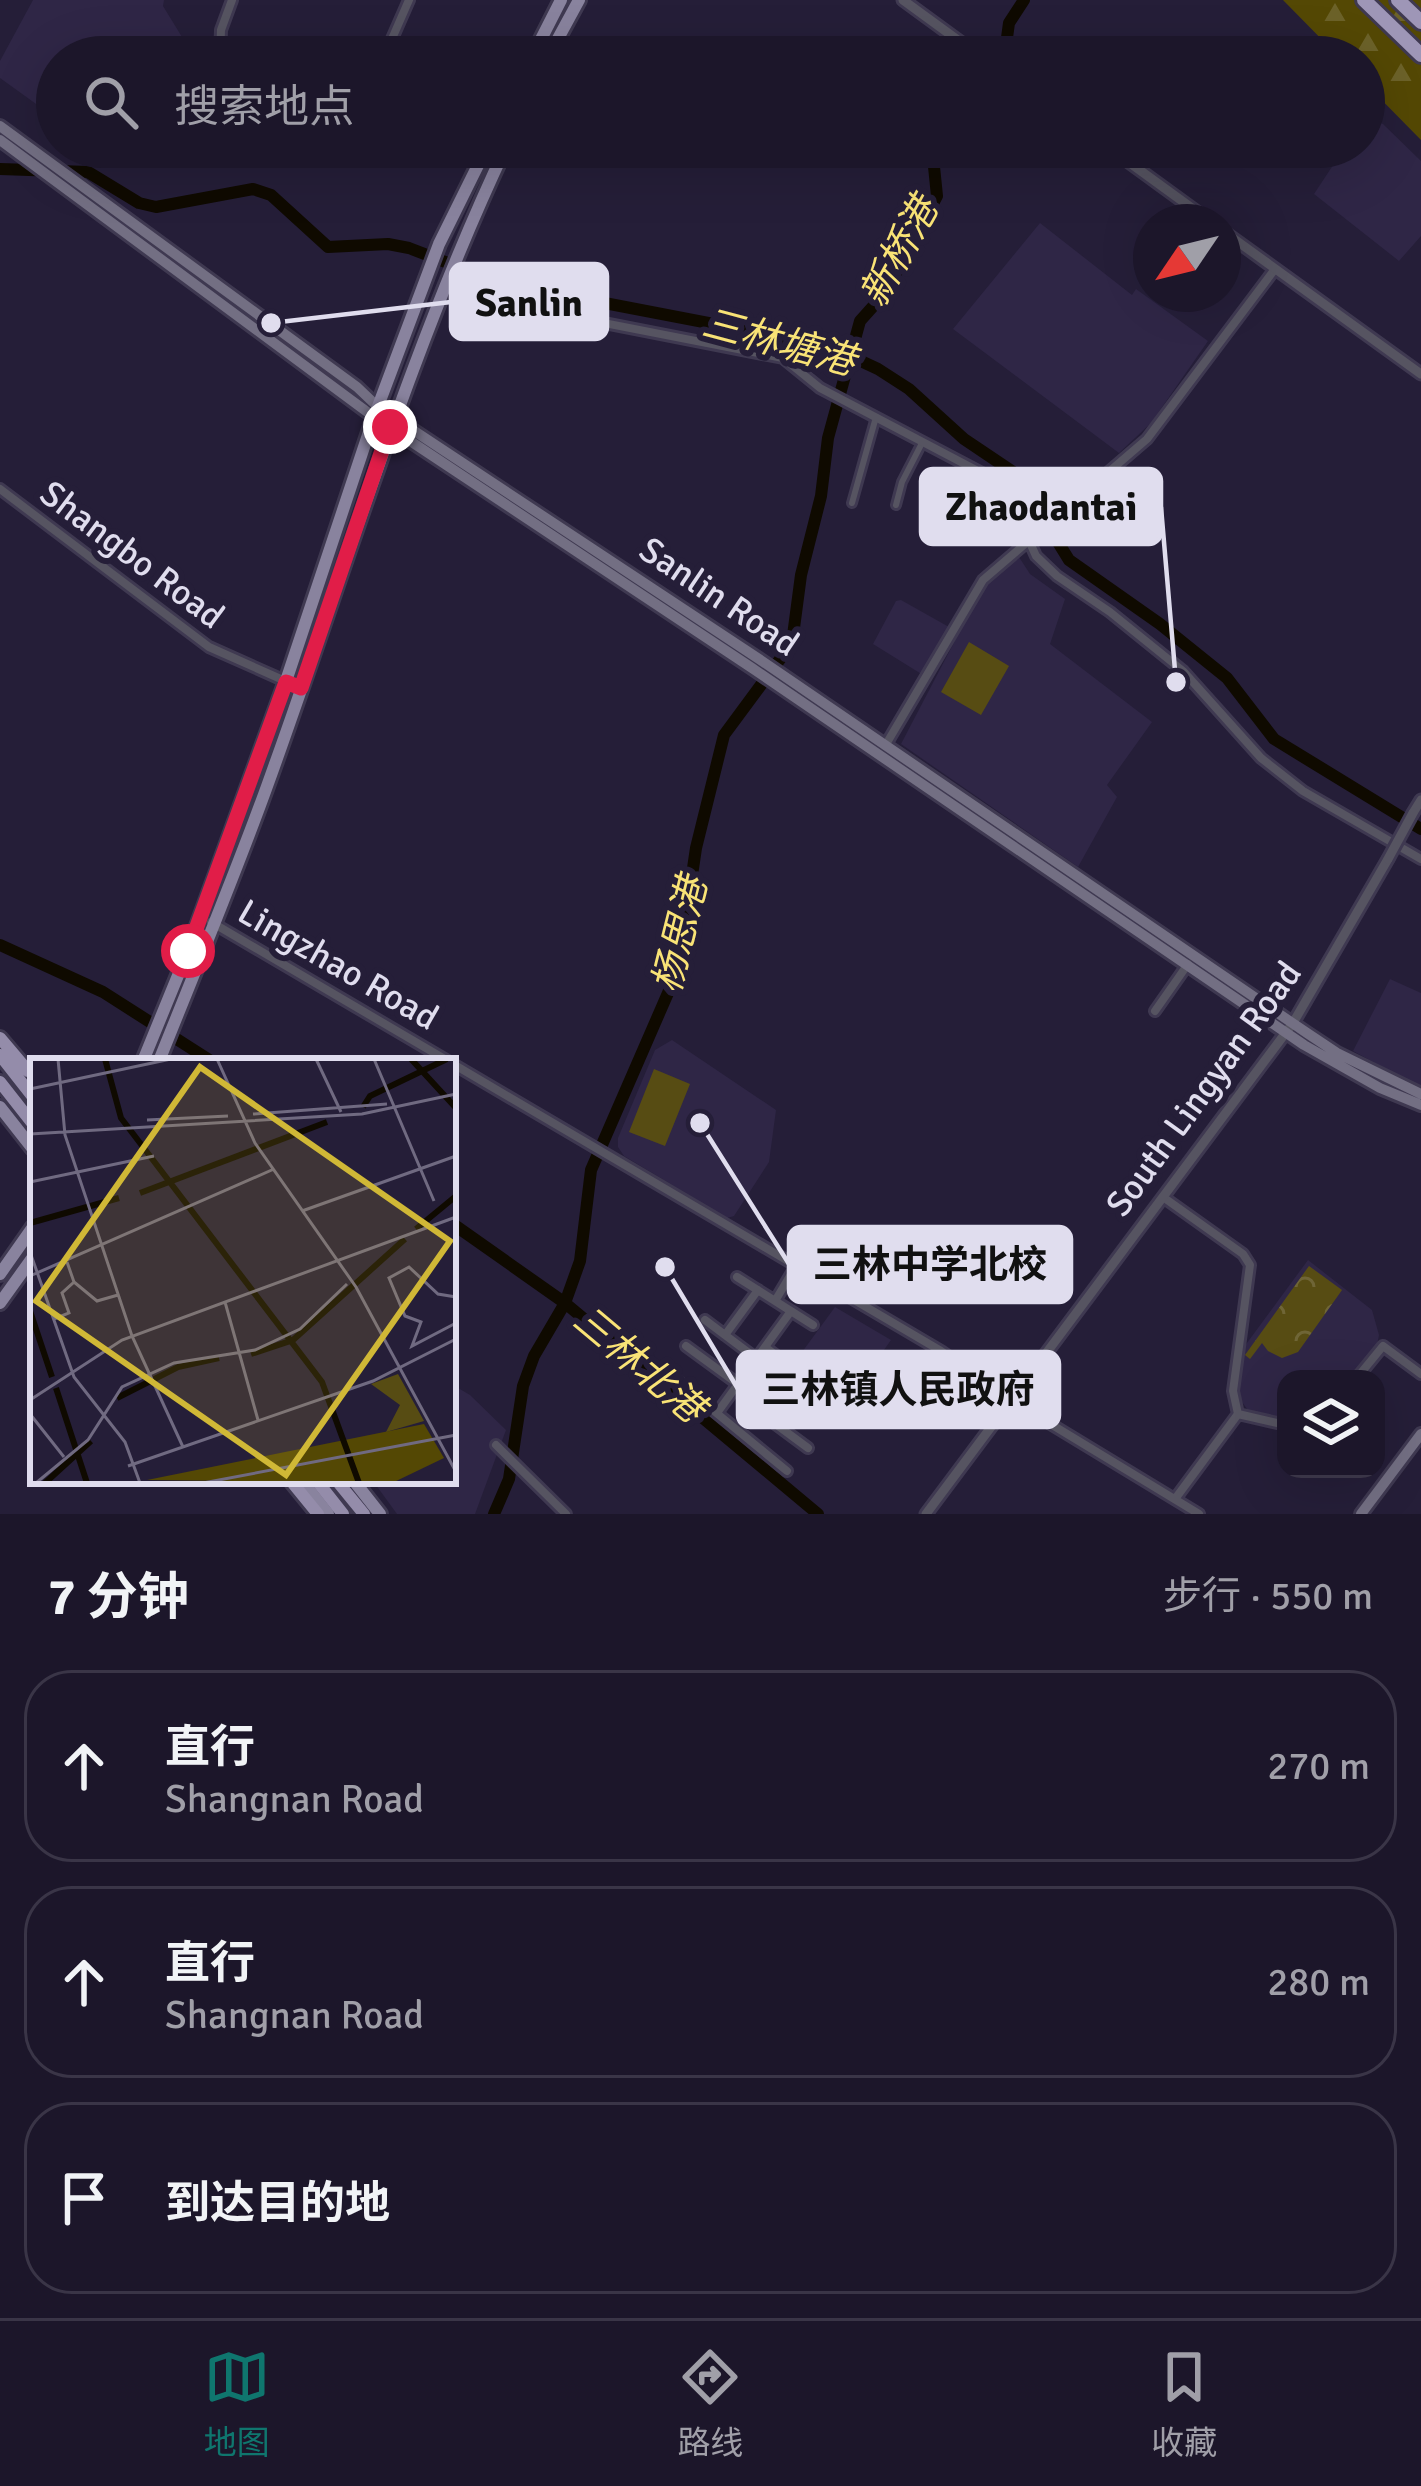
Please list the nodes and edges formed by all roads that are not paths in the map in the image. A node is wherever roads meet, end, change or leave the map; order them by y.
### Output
1 (232, 0) edge
2 (409, 0) edge
3 (561, 0) edge
4 (579, 0) edge
5 (903, 0) edge
6 (1364, 0) edge
7 (1398, 0) edge
8 (1421, 22) edge
9 (221, 36) edge
10 (393, 36) edge
11 (543, 36) edge
12 (559, 36) edge
13 (953, 36) edge
14 (1421, 55) edge
15 (0, 126) edge
16 (0, 140) edge
17 (22, 149) junction
18 (36, 159) edge
19 (48, 168) edge
20 (477, 168) edge
21 (496, 168) edge
22 (1137, 168) edge
23 (1186, 204) edge
24 (1241, 244) edge
25 (1275, 269) junction
26 (466, 296) dead end
27 (1421, 374) edge
28 (376, 412) junction
29 (876, 417) junction
30 (392, 422) junction
31 (924, 440) junction
32 (0, 489) edge
33 (851, 503) dead end
34 (896, 506) dead end
35 (1030, 537) junction
36 (286, 682) junction
37 (301, 688) junction
38 (882, 751) junction
39 (1421, 800) edge
40 (1421, 859) edge
41 (201, 916) junction
42 (214, 924) junction
43 (1189, 963) junction
44 (1154, 1011) dead end
45 (168, 1018) junction
46 (1288, 1027) junction
47 (0, 1034) edge
48 (158, 1042) junction
49 (0, 1053) edge
50 (145, 1058) edge
51 (159, 1058) edge
52 (442, 1058) edge
53 (456, 1066) edge
54 (30, 1074) edge
55 (0, 1082) edge
56 (30, 1091) edge
57 (1421, 1094) edge
58 (1421, 1105) edge
59 (0, 1106) edge
60 (0, 1120) edge
61 (30, 1120) edge
62 (30, 1146) edge
63 (30, 1147) edge
64 (1162, 1196) junction
65 (30, 1230) edge
66 (30, 1262) edge
67 (796, 1266) junction
68 (0, 1274) edge
69 (737, 1277) dead end
70 (758, 1290) junction
71 (775, 1301) junction
72 (0, 1303) edge
73 (791, 1311) junction
74 (705, 1320) dead end
75 (813, 1325) dead end
76 (725, 1335) junction
77 (686, 1346) dead end
78 (765, 1347) junction
79 (757, 1359) junction
80 (786, 1363) dead end
81 (1363, 1370) edge
82 (668, 1374) dead end
83 (1421, 1374) edge
84 (738, 1384) junction
85 (1011, 1400) junction
86 (717, 1413) junction
87 (1238, 1414) junction
88 (1277, 1423) edge
89 (1421, 1434) edge
90 (496, 1445) dead end
91 (808, 1448) dead end
92 (787, 1471) dead end
93 (293, 1484) edge
94 (304, 1484) edge
95 (318, 1484) edge
96 (340, 1484) edge
97 (353, 1484) edge
98 (1175, 1499) junction
99 (318, 1514) edge
100 (328, 1514) edge
101 (343, 1514) edge
102 (364, 1514) edge
103 (377, 1514) edge
104 (566, 1514) edge
105 (926, 1514) edge
106 (1199, 1514) edge
107 (1361, 1514) edge

1 - 9 street
2 - 10 street
3 - 11 main road
4 - 12 main road
5 - 13 street
6 - 14 highway
7 - 8 highway
15 - 17 main road, Sanlin Road
16 - 17 main road, Sanlin Road
17 - 18 main road, Sanlin Road
19 - 28 main road, Sanlin Road
20 - 28 main road
21 - 30 main road
22 - 23 street
24 - 25 street
25 - 27 street
25 - 35 street
26 - 29 street
28 - 30 main road, Sanlin Road
28 - 36 main road
29 - 31 street
29 - 33 street
30 - 37 main road
30 - 38 main road, Sanlin Road
31 - 34 street
31 - 35 street
32 - 36 street, Shangbo Road
35 - 38 street
35 - 40 street
36 - 37 street, Shangbo Road
36 - 41 main road
37 - 42 main road
38 - 43 main road, Sanlin Road
38 - 46 main road, Sanlin Road
39 - 46 street, South Lingyan Road, bridge
41 - 42 street, Lingzhao Road
41 - 45 main road
42 - 45 main road
42 - 52 street, Lingzhao Road
43 - 44 street
43 - 46 main road, Sanlin Road
45 - 48 main road
46 - 57 main road, Sanlin Road
46 - 58 main road, Sanlin Road
46 - 64 street, South Lingyan Road
47 - 54 highway
48 - 50 main road
48 - 51 main road
49 - 56 highway
53 - 67 street, Lingzhao Road
55 - 61 highway
59 - 62 main road
60 - 63 main road
64 - 85 street, South Lingyan Road
64 - 87 street
65 - 68 main road
66 - 72 main road
67 - 71 street
67 - 85 street, Lingzhao Road
69 - 70 street
70 - 71 street
70 - 76 street
71 - 73 street
73 - 75 street
73 - 78 street
74 - 76 street
76 - 79 street
77 - 84 street
78 - 79 street
78 - 80 street
79 - 84 street
81 - 83 street
82 - 86 street
84 - 86 street
84 - 91 street
85 - 98 street, Lingzhao Road
85 - 105 street, South Lingyan Road
86 - 92 street
87 - 88 street
87 - 98 street
89 - 107 main road
90 - 104 street
93 - 99 highway
94 - 100 main road
95 - 101 highway
96 - 102 highway
97 - 103 highway
98 - 106 street, Lingzhao Road

